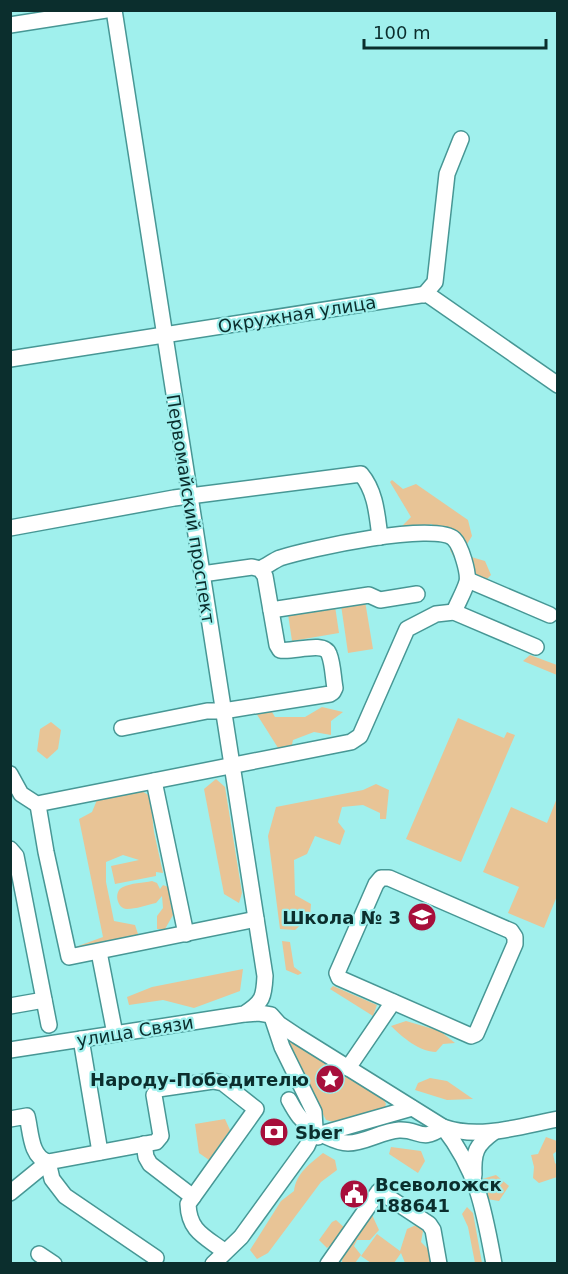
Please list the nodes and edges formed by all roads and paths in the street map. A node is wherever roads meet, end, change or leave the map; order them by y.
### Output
1 (106, 10) edge
2 (114, 10) edge
3 (10, 25) edge
4 (461, 139) dead end
5 (424, 295) junction
6 (164, 335) junction
7 (10, 358) edge
8 (558, 385) edge
9 (189, 495) junction
10 (10, 528) edge
11 (380, 537) junction
12 (260, 569) junction
13 (202, 574) junction
14 (468, 580) junction
15 (417, 594) dead end
16 (271, 610) junction
17 (454, 612) junction
18 (550, 615) dead end
19 (536, 647) dead end
20 (223, 711) junction
21 (122, 728) dead end
22 (232, 766) junction
23 (10, 774) edge
24 (154, 781) junction
25 (38, 806) junction
26 (10, 849) edge
27 (256, 919) junction
28 (186, 934) junction
29 (99, 952) junction
30 (44, 1000) junction
31 (393, 1002) junction
32 (255, 1004) junction
33 (10, 1006) edge
34 (271, 1015) junction
35 (49, 1025) dead end
36 (115, 1034) junction
37 (297, 1036) junction
38 (81, 1039) junction
39 (282, 1047) junction
40 (10, 1050) edge
41 (348, 1068) junction
42 (389, 1094) junction
43 (289, 1100) dead end
44 (412, 1108) junction
45 (388, 1115) junction
46 (10, 1119) edge
47 (558, 1119) edge
48 (443, 1127) junction
49 (318, 1131) junction
50 (496, 1131) junction
51 (144, 1144) junction
52 (100, 1152) junction
53 (48, 1162) junction
54 (474, 1178) junction
55 (10, 1193) edge
56 (193, 1197) junction
57 (224, 1251) junction
58 (39, 1254) dead end
59 (156, 1258) dead end
60 (54, 1263) edge
61 (213, 1263) edge
62 (328, 1263) edge
63 (439, 1263) edge
64 (494, 1263) edge

1 - 3 street
2 - 6 street, Первомайский проспект
4 - 5 street
5 - 6 street, Окружная улица
5 - 8 street
6 - 7 street, Окружная улица
6 - 9 street, Первомайский проспект
9 - 10 street
9 - 11 street
9 - 13 street, Первомайский проспект
11 - 12 street
11 - 14 street
12 - 13 street
12 - 16 street
13 - 20 street, Первомайский проспект
14 - 17 street
14 - 18 street
15 - 16 street
16 - 20 street
17 - 19 street
17 - 22 street
20 - 21 street
20 - 22 street, Первомайский проспект
22 - 24 street
22 - 27 street, Первомайский проспект
23 - 25 street
24 - 25 street
24 - 28 street
25 - 29 street
26 - 30 street
27 - 28 street
27 - 32 street, Первомайский проспект
28 - 29 street
29 - 36 street
30 - 33 street
30 - 35 street
31 - 31 street
31 - 41 street
32 - 34 street, Первомайский проспект
32 - 34 street, улица Связи
32 - 36 street, улица Связи
34 - 37 street
34 - 39 street, Первомайский проспект
36 - 38 street, улица Связи
37 - 39 street
37 - 41 street
38 - 40 street, улица Связи
38 - 52 street
39 - 49 street, Первомайский проспект
41 - 42 street
42 - 44 street
42 - 45 street
43 - 49 street
44 - 45 street
44 - 48 street
45 - 49 street
46 - 53 street
47 - 50 street
48 - 49 street
48 - 50 street
48 - 54 street
49 - 57 street
50 - 54 street
51 - 52 street
51 - 56 street
51 - 56 street
52 - 53 street
53 - 55 street
53 - 59 street
54 - 64 street
56 - 57 street
57 - 61 street
58 - 60 street
62 - 63 street

